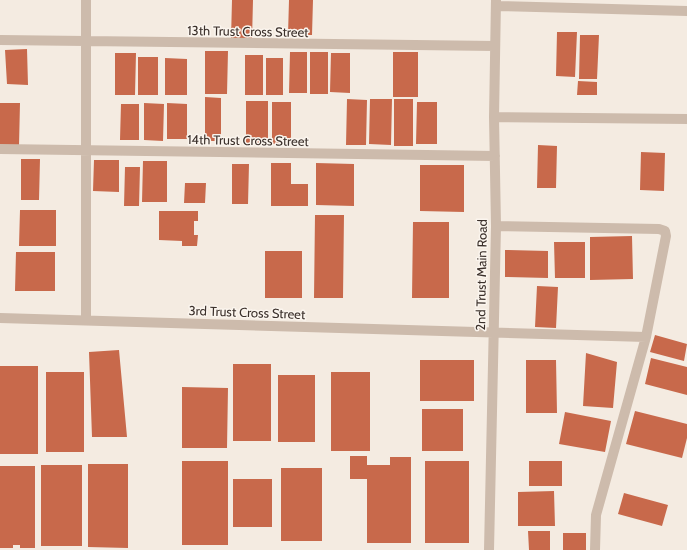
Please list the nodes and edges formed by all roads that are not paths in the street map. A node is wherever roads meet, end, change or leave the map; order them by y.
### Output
1 (86, 0) edge
2 (496, 3) edge
3 (687, 11) edge
4 (0, 40) edge
5 (86, 42) junction
6 (495, 46) junction
7 (494, 117) junction
8 (687, 119) edge
9 (0, 150) edge
10 (87, 150) junction
11 (495, 156) junction
12 (496, 226) junction
13 (0, 318) edge
14 (86, 319) junction
15 (494, 333) junction
16 (646, 337) junction
17 (489, 550) edge
18 (595, 550) edge

1 - 5 street
2 - 3 street
2 - 6 street, 2nd Trust Main Road
4 - 5 street, 13th Trust Cross Street
5 - 6 street, 13th Trust Cross Street
5 - 10 street
6 - 7 street, 2nd Trust Main Road
7 - 8 street
7 - 11 street, 2nd Trust Main Road
9 - 10 street, 14th Trust Cross Street
10 - 11 street, 14th Trust Cross Street
10 - 14 street
11 - 12 street, 2nd Trust Main Road
12 - 15 street, 2nd Trust Main Road
12 - 16 street
13 - 14 street, 3rd Trust Cross Street
14 - 15 street, 3rd Trust Cross Street
15 - 16 street, 3rd Trust Cross Street
15 - 17 street, 2nd Trust Main Road
16 - 18 street

